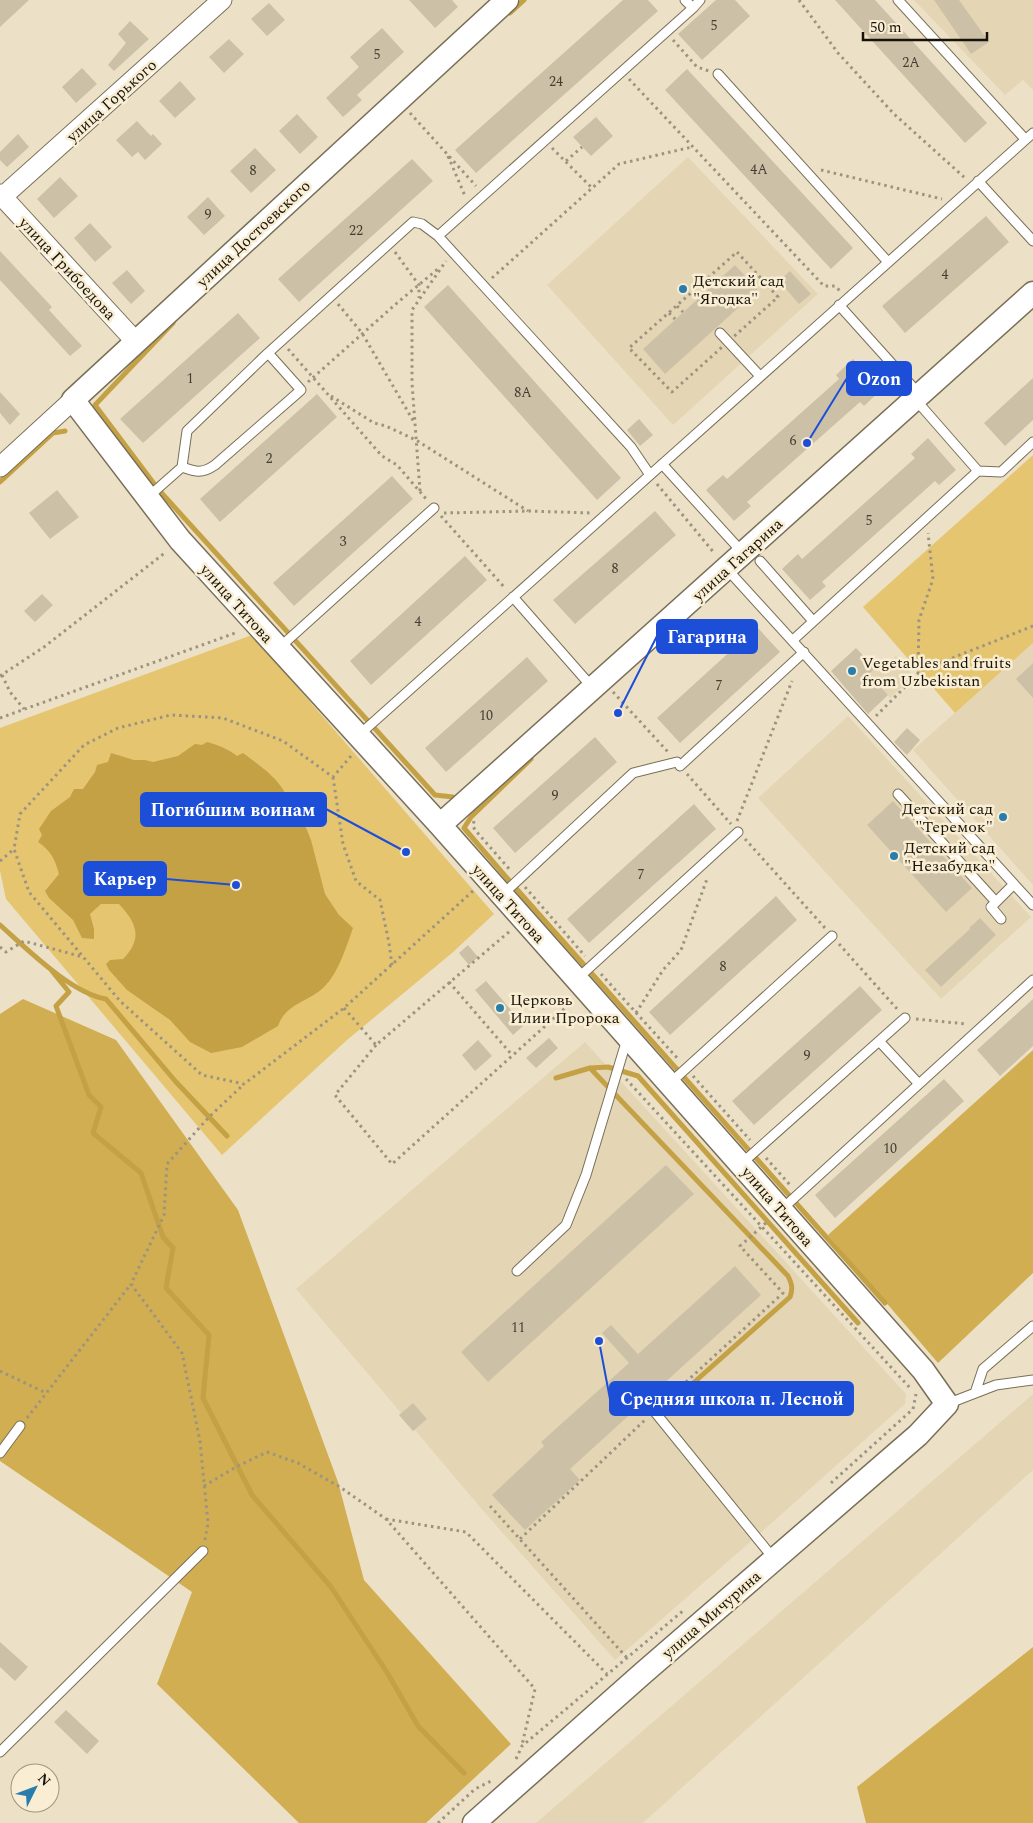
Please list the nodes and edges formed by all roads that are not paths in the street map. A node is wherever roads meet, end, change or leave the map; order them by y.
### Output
1 (222, 0) edge
2 (508, 0) edge
3 (685, 0) edge
4 (700, 0) edge
5 (898, 0) edge
6 (693, 8) junction
7 (718, 74) road end
8 (1033, 133) edge
9 (1025, 140) junction
10 (976, 184) junction
11 (1, 196) edge
12 (438, 236) junction
13 (1033, 241) edge
14 (888, 262) junction
15 (1033, 293) edge
16 (839, 304) junction
17 (720, 334) dead end
18 (136, 342) junction
19 (268, 353) junction
20 (760, 376) junction
21 (917, 397) junction
22 (73, 400) junction
23 (1033, 442) edge
24 (662, 464) junction
25 (0, 467) edge
26 (182, 467) junction
27 (978, 471) junction
28 (650, 475) junction
29 (147, 498) junction
30 (434, 508) road end
31 (752, 557) junction
32 (726, 568) junction
33 (513, 597) junction
34 (814, 621) junction
35 (793, 640) junction
36 (279, 648) junction
37 (804, 652) junction
38 (605, 692) junction
39 (356, 744) junction
40 (898, 794) dead end
41 (440, 825) junction
42 (738, 832) road end
43 (1014, 884) junction
44 (510, 887) junction
45 (996, 902) junction
46 (1033, 905) edge
47 (1001, 919) dead end
48 (832, 936) road end
49 (1033, 980) edge
50 (582, 981) junction
51 (905, 1018) road end
52 (627, 1036) junction
53 (879, 1041) junction
54 (669, 1084) junction
55 (919, 1084) junction
56 (741, 1164) junction
57 (773, 1217) junction
58 (517, 1271) dead end
59 (1033, 1326) edge
60 (1033, 1380) edge
61 (975, 1393) junction
62 (947, 1404) junction
63 (654, 1411) road end
64 (20, 1426) road end
65 (0, 1453) edge
66 (203, 1551) road end
67 (774, 1560) junction
68 (0, 1752) edge
69 (474, 1823) edge

1 - 11 street, улица Горького
2 - 18 street, улица Достоевского
3 - 6 lane
4 - 6 lane
5 - 9 lane
6 - 12 lane
7 - 14 lane
8 - 9 lane
9 - 10 lane
10 - 13 lane
10 - 14 lane
11 - 18 street, улица Грибоедова
12 - 19 lane
12 - 28 lane
14 - 16 lane
15 - 21 street, улица Гагарина
16 - 20 lane
16 - 21 lane
17 - 20 lane
18 - 22 street, улица Достоевского
19 - 26 lane
19 - 26 lane
20 - 24 lane
21 - 27 lane
21 - 31 street, улица Гагарина
22 - 25 street, улица Достоевского
22 - 29 street, улица Титова
23 - 27 lane
24 - 28 lane
24 - 31 lane
26 - 29 lane
27 - 34 lane
28 - 33 lane
29 - 36 street, улица Титова
30 - 36 lane
31 - 32 street, улица Гагарина
31 - 34 lane
32 - 35 lane
32 - 38 street, улица Гагарина
33 - 38 lane
33 - 39 lane
34 - 35 lane
35 - 37 lane
36 - 39 street, улица Титова
37 - 43 lane
37 - 44 lane
38 - 41 street, улица Гагарина
39 - 41 street, улица Титова
40 - 45 lane
41 - 44 street, улица Титова
42 - 50 lane
43 - 45 lane
43 - 46 lane
44 - 50 street, улица Титова
45 - 47 lane
48 - 54 lane
49 - 55 lane
50 - 52 street, улица Титова
51 - 53 lane
52 - 54 street, улица Титова
52 - 58 lane
53 - 55 lane
53 - 56 lane
54 - 56 street, улица Титова
55 - 57 lane
56 - 57 street, улица Титова
57 - 62 street, улица Титова
59 - 61 lane
60 - 61 lane
61 - 62 lane
62 - 67 street, улица Мичурина
63 - 67 lane
64 - 65 lane
66 - 68 lane
67 - 69 street, улица Мичурина

